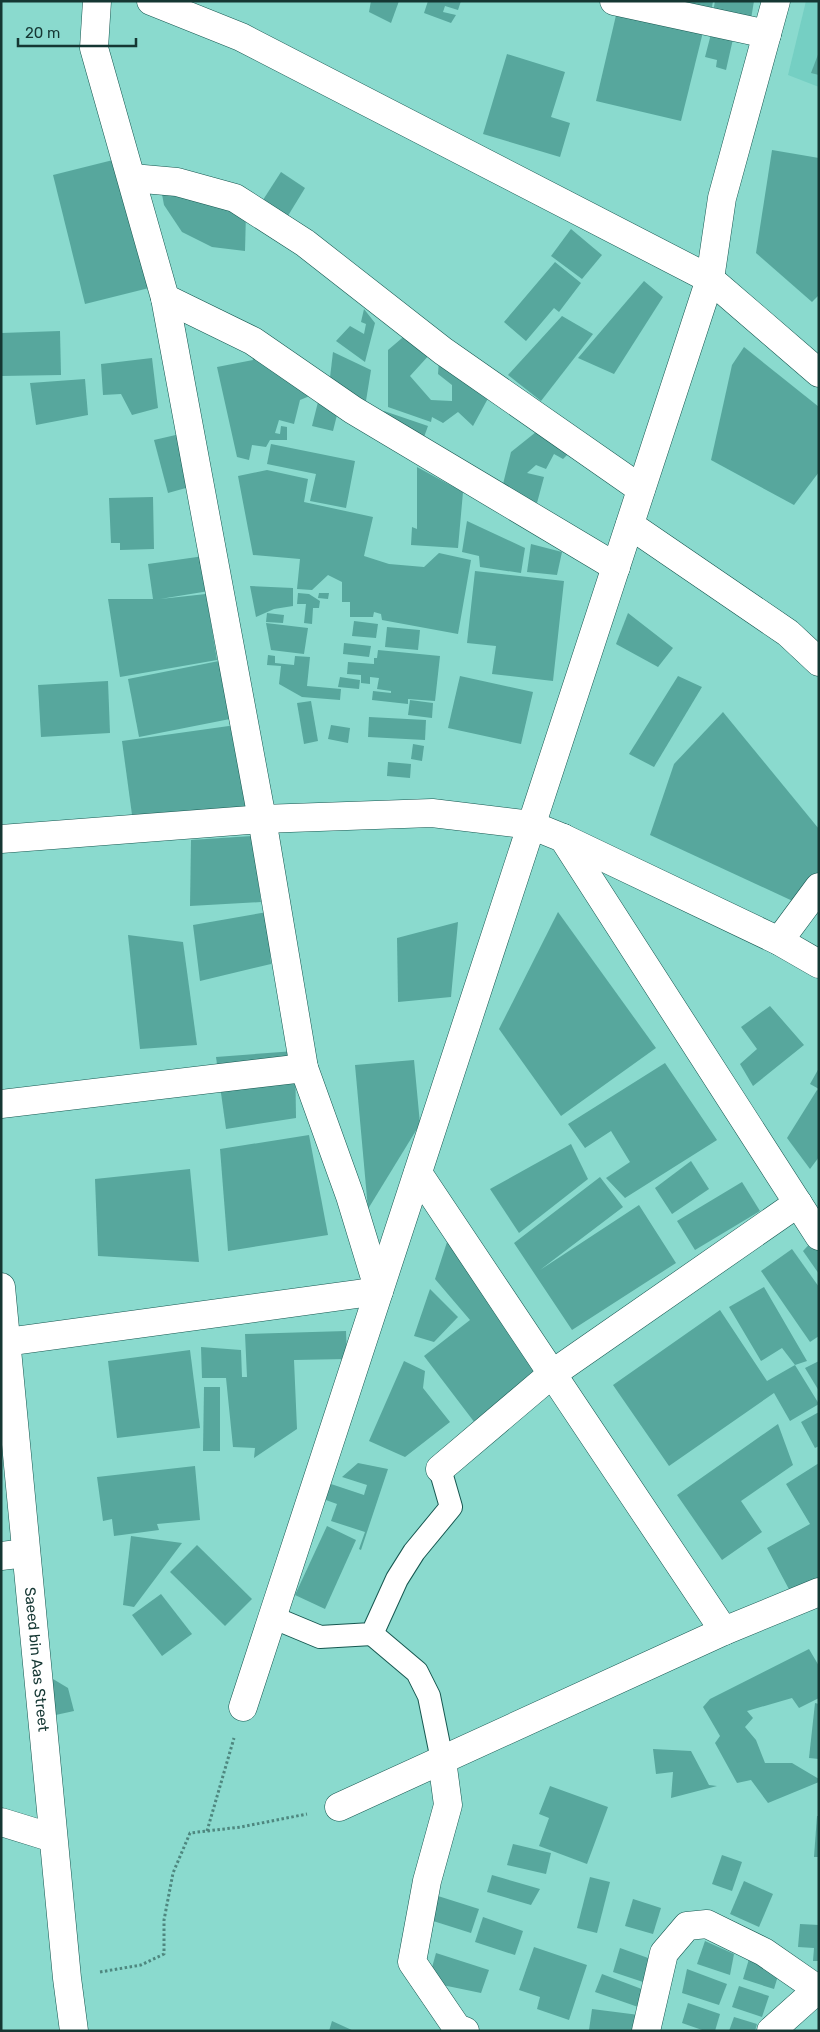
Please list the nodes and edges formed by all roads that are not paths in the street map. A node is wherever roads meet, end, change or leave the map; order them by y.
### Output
1 (97, 1) edge
2 (151, 1) edge
3 (614, 1) edge
4 (776, 1) edge
5 (767, 34) junction
6 (132, 178) junction
7 (710, 279) junction
8 (165, 298) junction
9 (819, 373) edge
10 (642, 489) junction
11 (630, 525) junction
12 (616, 567) junction
13 (819, 662) edge
14 (262, 819) junction
15 (531, 825) junction
16 (564, 838) junction
17 (1, 839) edge
18 (819, 887) edge
19 (779, 941) junction
20 (819, 964) edge
21 (304, 1068) junction
22 (1, 1104) edge
23 (418, 1173) junction
24 (798, 1204) junction
25 (819, 1236) edge
26 (1, 1287) edge
27 (379, 1291) junction
28 (4, 1329) edge
29 (552, 1374) junction
30 (440, 1469) joint
31 (13, 1555) edge
32 (819, 1592) edge
33 (272, 1617) junction
34 (724, 1631) junction
35 (372, 1634) junction
36 (243, 1708) road end
37 (442, 1760) junction
38 (339, 1807) road end
39 (1, 1822) edge
40 (53, 1838) junction
41 (818, 1988) edge
42 (74, 2031) edge
43 (465, 2031) edge
44 (646, 2031) edge
45 (771, 2031) edge

1 - 6 street
2 - 7 street
3 - 5 street
4 - 5 street
5 - 7 street
6 - 8 street
6 - 10 street
7 - 9 street
7 - 10 street
8 - 12 street
8 - 14 street
10 - 11 street
11 - 12 street
11 - 13 street
12 - 15 street
14 - 15 street
14 - 17 street
14 - 21 street
15 - 16 street
15 - 23 street
16 - 19 street
16 - 24 street
18 - 19 street
19 - 20 street
21 - 22 street
21 - 27 street
23 - 27 street
23 - 29 street
24 - 25 street
24 - 29 street
26 - 28 street, Saeed bin Aas Street
27 - 28 street
27 - 33 street
28 - 31 street, Saeed bin Aas Street
29 - 30 street
29 - 34 street
30 - 35 lane
31 - 40 street, Saeed bin Aas Street
32 - 34 street
33 - 35 lane
33 - 36 street
34 - 37 street
35 - 37 lane
37 - 38 street
37 - 43 street
39 - 40 street
40 - 42 street, Saeed bin Aas Street
41 - 44 street
41 - 45 street

